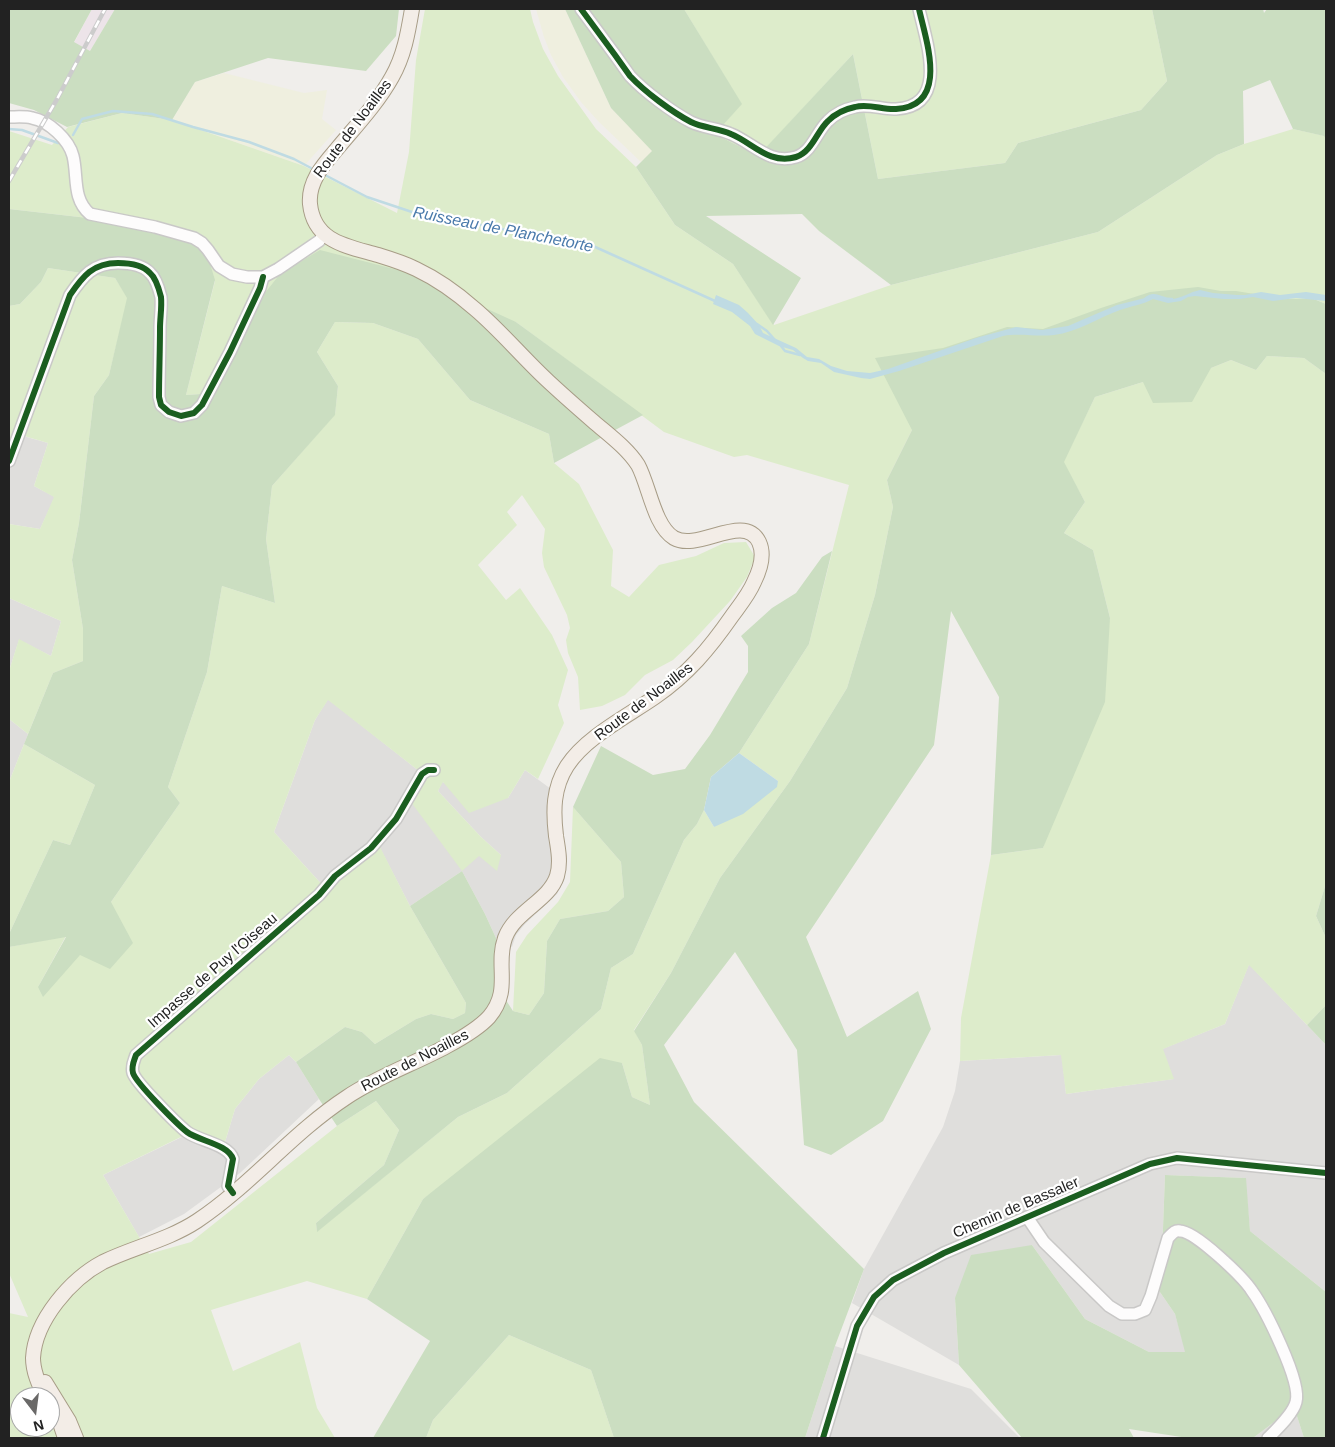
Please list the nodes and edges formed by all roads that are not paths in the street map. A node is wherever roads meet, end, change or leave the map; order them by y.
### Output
1 (412, 9) edge
2 (580, 9) edge
3 (919, 9) edge
4 (9, 117) edge
5 (324, 235) junction
6 (263, 277) junction
7 (9, 461) edge
8 (434, 770) dead end
9 (1326, 1173) edge
10 (233, 1193) junction
11 (1027, 1217) junction
12 (36, 1343) junction
13 (42, 1387) edge
14 (60, 1417) edge
15 (60, 1424) edge
16 (65, 1438) edge
17 (70, 1438) edge
18 (76, 1438) edge
19 (823, 1438) edge
20 (1268, 1438) edge

1 - 5 main road, Route de Noailles
2 - 3 street
4 - 6 street
5 - 6 street
5 - 10 main road, Route de Noailles
6 - 7 street
8 - 10 street, Impasse de Puy l'Oiseau
9 - 11 street, Chemin de Bassaler
10 - 12 main road, Route de Noailles
11 - 19 street, Chemin de Bassaler
11 - 20 street
12 - 13 main road, Route de Noailles
12 - 18 main road
14 - 17 street
15 - 16 main road, Route de Noailles

